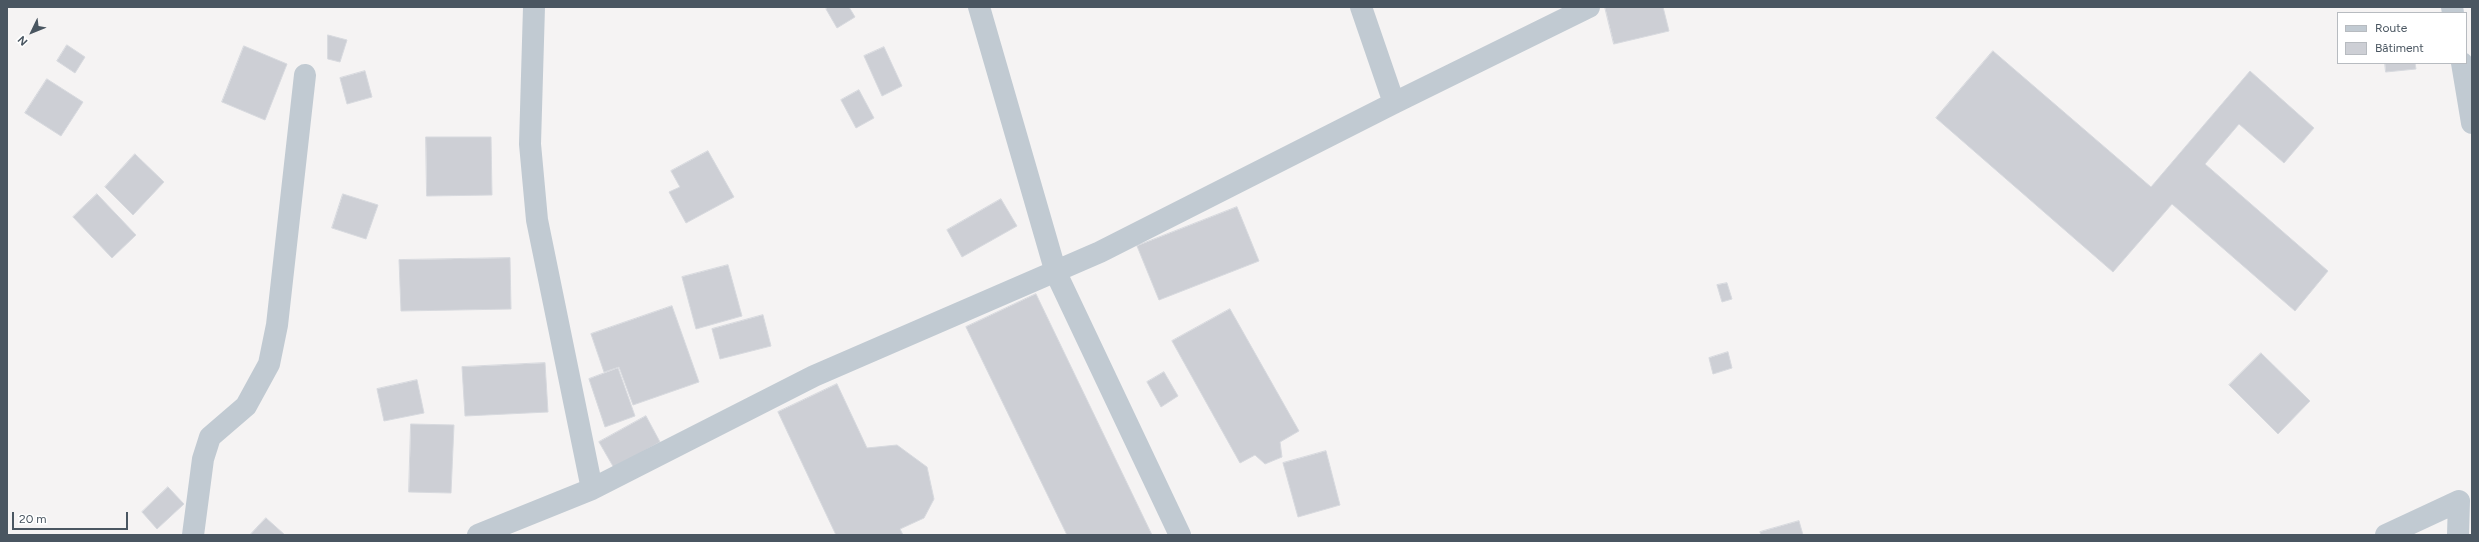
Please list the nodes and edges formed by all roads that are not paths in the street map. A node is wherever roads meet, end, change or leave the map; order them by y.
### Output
1 (534, 7) edge
2 (978, 7) edge
3 (1361, 7) edge
4 (1589, 7) edge
5 (2462, 64) edge
6 (305, 75) dead end
7 (1394, 103) junction
8 (2472, 123) edge
9 (1056, 272) junction
10 (592, 489) junction
11 (193, 535) edge
12 (478, 535) edge
13 (1180, 535) edge
14 (2386, 535) edge
15 (2458, 535) edge

1 - 10 street
2 - 9 street
3 - 7 street
4 - 7 street
5 - 8 street
6 - 11 street
7 - 9 street
9 - 10 street
9 - 13 street
10 - 12 street
14 - 15 street

